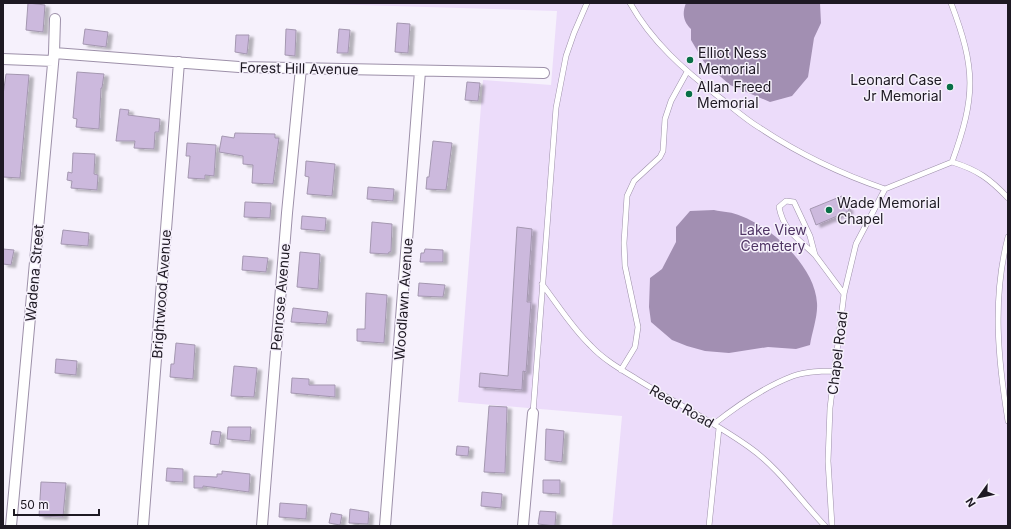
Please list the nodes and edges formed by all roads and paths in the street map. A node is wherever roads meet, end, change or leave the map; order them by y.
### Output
1 (587, 3) edge
2 (630, 3) edge
3 (951, 3) edge
4 (55, 19) dead end
5 (53, 57) junction
6 (3, 60) edge
7 (179, 62) junction
8 (301, 68) junction
9 (420, 71) junction
10 (687, 72) junction
11 (544, 73) dead end
12 (952, 162) junction
13 (885, 189) junction
14 (1008, 198) edge
15 (1008, 237) edge
16 (815, 255) junction
17 (542, 284) junction
18 (844, 294) junction
19 (621, 370) junction
20 (836, 371) junction
21 (533, 413) joint
22 (1008, 421) edge
23 (714, 424) junction
24 (719, 428) junction
25 (11, 526) edge
26 (143, 526) edge
27 (262, 526) edge
28 (386, 526) edge
29 (523, 526) edge
30 (709, 526) edge
31 (825, 526) edge
32 (832, 526) edge

1 - 17 lane
2 - 10 lane
3 - 12 lane
4 - 5 street, Wadena Street
5 - 6 street, Forest Hill Avenue
5 - 7 street, Forest Hill Avenue
5 - 25 street, Wadena Street
7 - 8 street, Forest Hill Avenue
7 - 26 street, Brightwood Avenue
8 - 9 street, Forest Hill Avenue
8 - 27 street, Penrose Avenue
9 - 11 street, Forest Hill Avenue
9 - 28 street, Woodlawn Avenue
10 - 13 lane
10 - 19 lane
12 - 13 lane
12 - 14 lane
13 - 18 lane, Chapel Road
15 - 22 lane
16 - 16 lane
16 - 18 lane
17 - 19 lane, Reed Road
17 - 21 lane
18 - 20 lane, Chapel Road
19 - 23 lane, Reed Road
20 - 23 lane
20 - 32 lane, Chapel Road
21 - 29 street
23 - 24 lane, Reed Road
24 - 30 lane
24 - 31 lane, Reed Road

